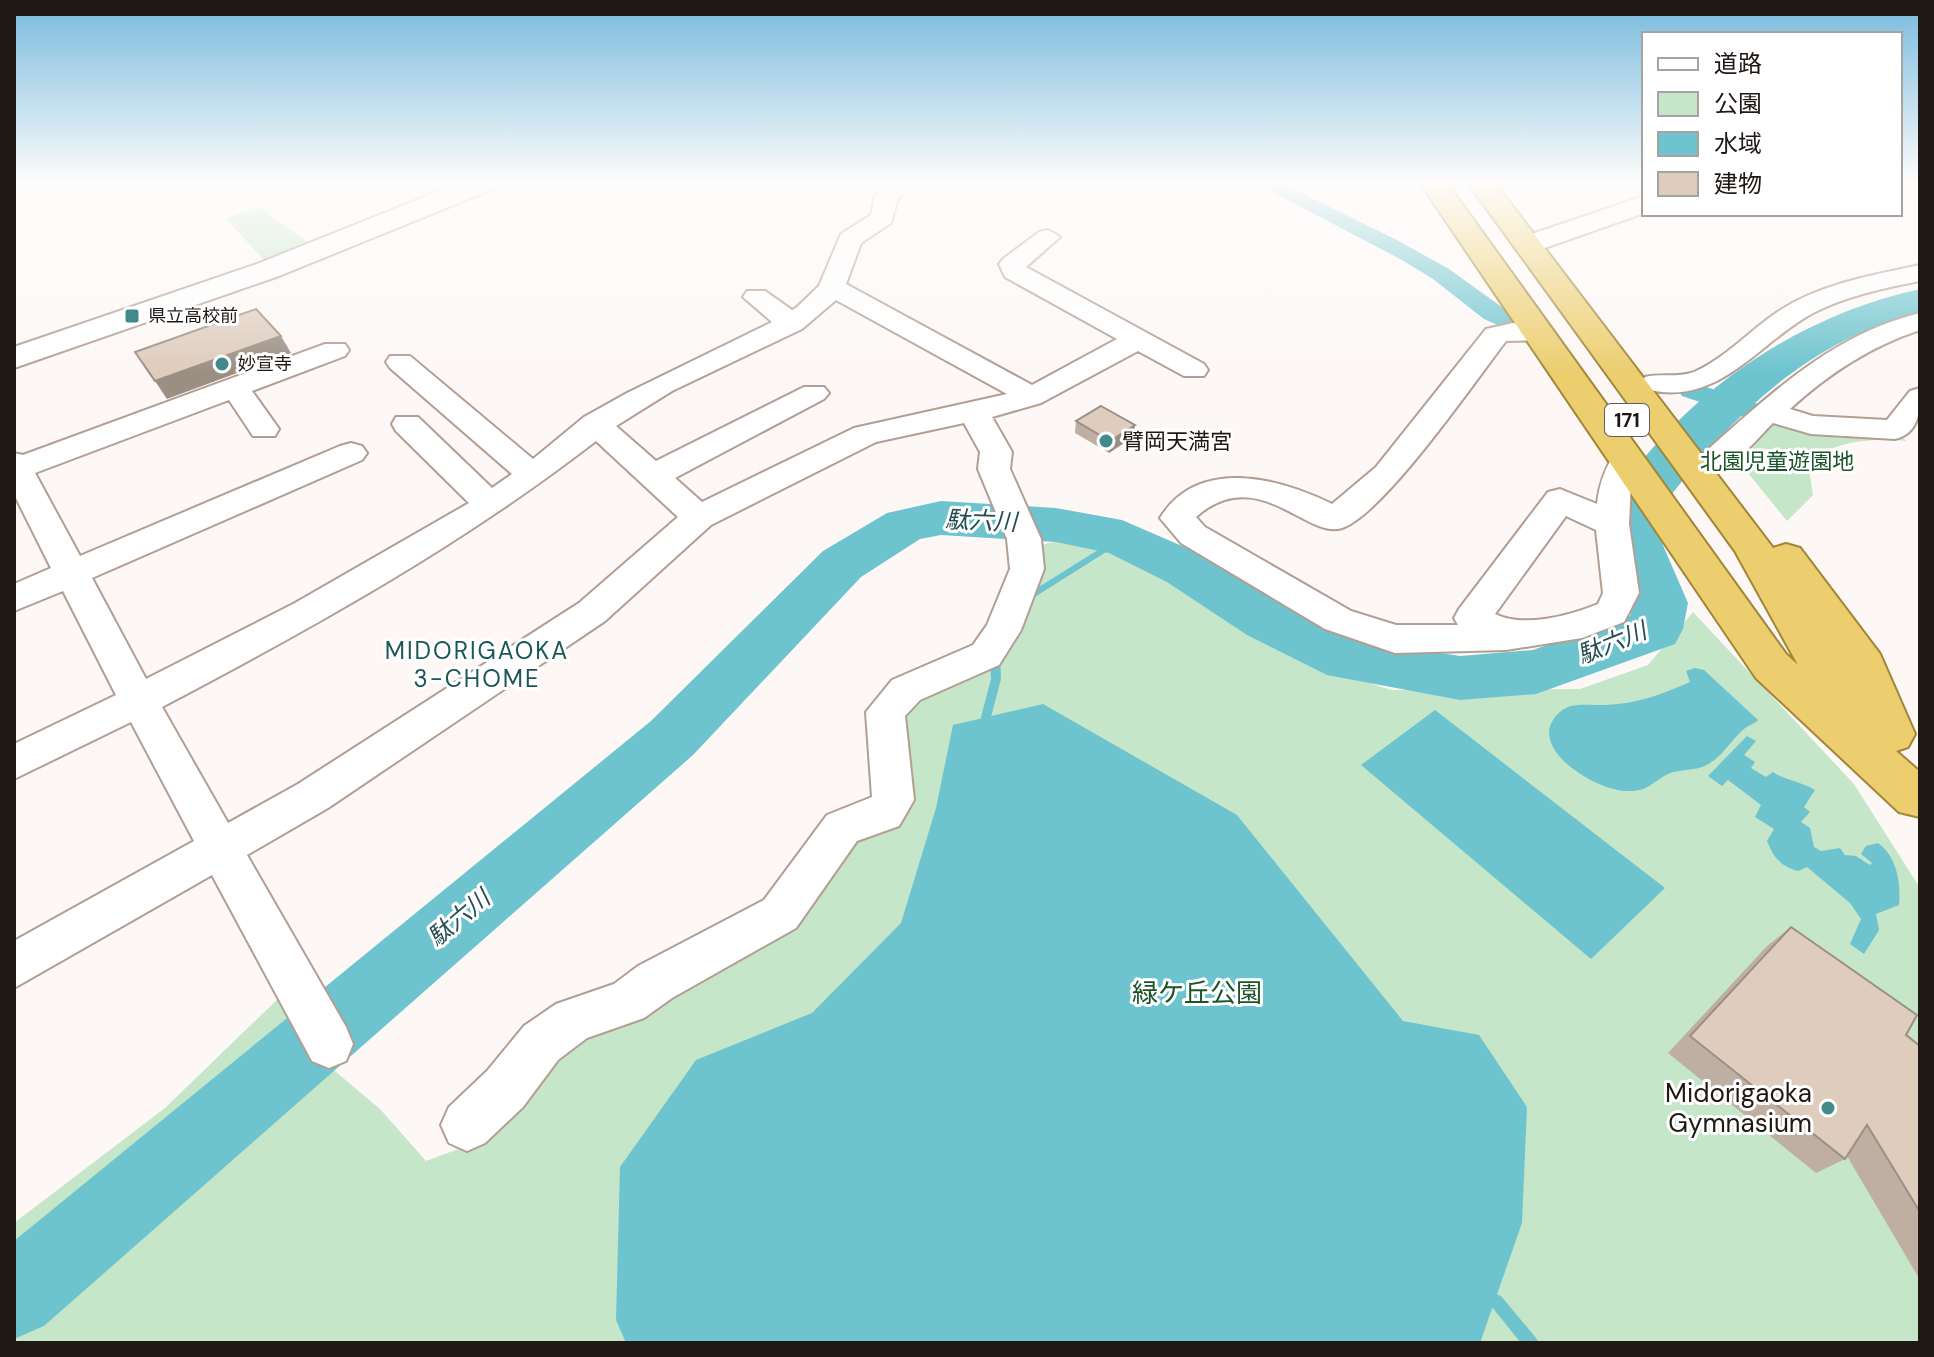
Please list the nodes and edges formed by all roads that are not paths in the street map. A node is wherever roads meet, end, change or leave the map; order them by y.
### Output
1 (325, 246) edge
2 (847, 246) edge
3 (1036, 246) edge
4 (1477, 246) edge
5 (1503, 246) edge
6 (1528, 246) edge
7 (1547, 246) edge
8 (1920, 273) edge
9 (832, 287) junction
10 (756, 297) dead end
11 (1920, 321) edge
12 (792, 323) junction
13 (1537, 334) junction
14 (1137, 340) junction
15 (335, 350) dead end
16 (14, 358) edge
17 (400, 362) dead end
18 (1194, 370) dead end
19 (1658, 387) junction
20 (235, 388) junction
21 (814, 393) dead end
22 (1031, 397) junction
23 (1920, 397) edge
24 (1768, 412) junction
25 (971, 413) junction
26 (407, 424) dead end
27 (595, 424) junction
28 (264, 429) dead end
29 (351, 453) dead end
30 (1711, 455) junction
31 (1631, 464) junction
32 (15, 468) edge
33 (530, 473) junction
34 (653, 476) junction
35 (489, 504) junction
36 (699, 517) junction
37 (1612, 524) junction
38 (70, 574) junction
39 (14, 598) edge
40 (1506, 636) junction
41 (1809, 647) junction
42 (138, 700) junction
43 (14, 762) edge
44 (1918, 800) edge
45 (221, 849) junction
46 (14, 966) edge
47 (328, 1042) dead end
48 (467, 1125) dead end

1 - 16 street
2 - 9 street
3 - 14 street
4 - 13 highway, 171
5 - 41 highway, 171
6 - 41 highway, 171
7 - 19 highway, 171
8 - 19 street
9 - 12 street
9 - 22 street
10 - 12 street
11 - 24 street
12 - 27 street
13 - 31 highway, 171
13 - 40 street
14 - 18 street
14 - 22 street
15 - 20 street
17 - 33 street
19 - 30 highway, 171
20 - 28 street
20 - 32 street
21 - 34 street
22 - 25 street
23 - 24 street
24 - 30 street
25 - 36 street
25 - 48 street
26 - 35 street
27 - 33 street
27 - 34 street
29 - 38 street
30 - 44 highway, 171
31 - 37 street
31 - 44 highway, 171
32 - 38 street
33 - 35 street
34 - 36 street
35 - 42 street
36 - 45 street
37 - 40 street
37 - 40 street
38 - 39 street
38 - 42 street
41 - 44 highway, 171
42 - 43 street
42 - 45 street
45 - 46 street
45 - 47 street

